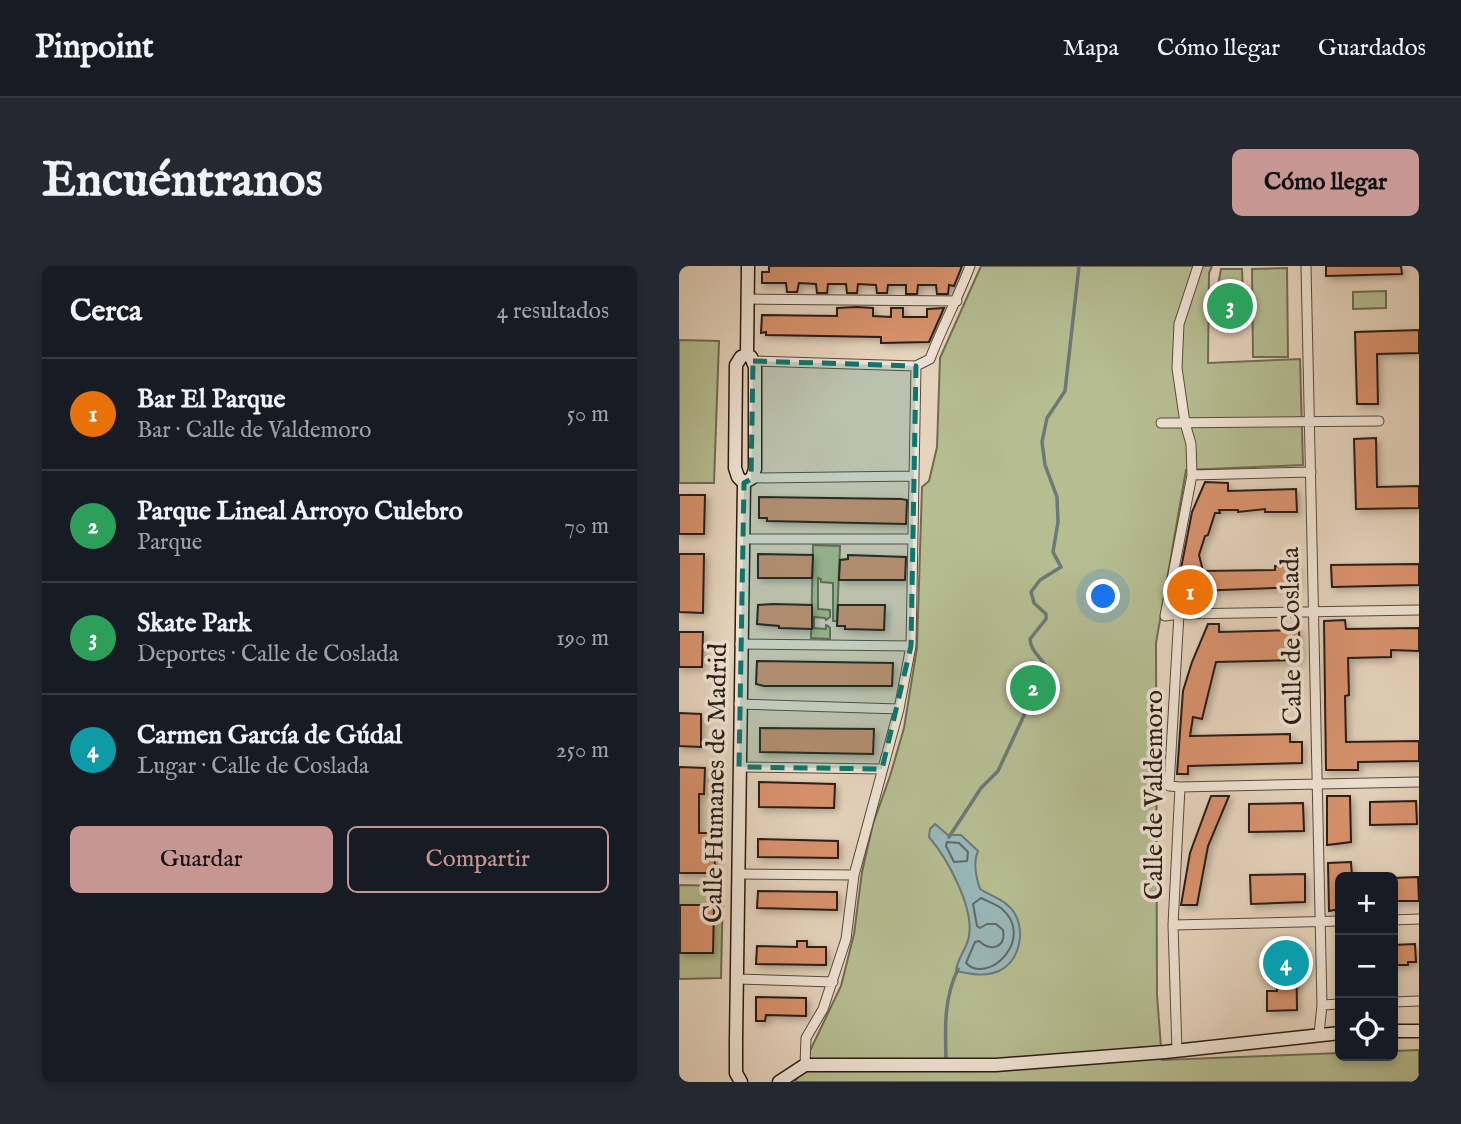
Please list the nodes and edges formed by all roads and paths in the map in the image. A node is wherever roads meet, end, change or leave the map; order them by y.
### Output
1 (748, 266) edge
2 (970, 266) edge
3 (1198, 266) edge
4 (1306, 266) edge
5 (748, 299) junction
6 (957, 301) junction
7 (750, 358) junction
8 (916, 366) junction
9 (1379, 421) dead end
10 (1160, 423) dead end
11 (1185, 423) junction
12 (1310, 424) junction
13 (1311, 472) junction
14 (1192, 475) junction
15 (914, 476) junction
16 (748, 480) junction
17 (742, 539) junction
18 (913, 539) junction
19 (1312, 610) junction
20 (1419, 610) edge
21 (1179, 614) junction
22 (740, 644) junction
23 (911, 646) junction
24 (739, 705) junction
25 (899, 709) junction
26 (739, 767) junction
27 (882, 769) junction
28 (1419, 782) edge
29 (1316, 784) junction
30 (1180, 787) junction
31 (739, 874) junction
32 (855, 875) junction
33 (1419, 919) edge
34 (1398, 920) edge
35 (1335, 921) edge
36 (1319, 922) junction
37 (1173, 925) junction
38 (737, 979) junction
39 (833, 982) junction
40 (1419, 1001) edge
41 (1398, 1002) edge
42 (1335, 1004) edge
43 (1322, 1005) junction
44 (1398, 1031) edge
45 (1419, 1031) edge
46 (1335, 1033) edge
47 (1319, 1034) junction
48 (1177, 1051) junction
49 (805, 1065) junction
50 (741, 1082) edge
51 (779, 1082) edge

1 - 5 street, Calle Humanes de Madrid
2 - 6 street
3 - 11 street
4 - 12 street, Calle de Coslada
5 - 6 street
5 - 7 street, Calle Humanes de Madrid
6 - 8 street
7 - 8 street
7 - 16 street, Calle Humanes de Madrid
7 - 16 street, Calle Humanes de Madrid
8 - 15 street
9 - 12 street
10 - 11 street
11 - 12 street
11 - 14 street
12 - 13 street, Calle de Coslada
13 - 14 street
13 - 19 street, Calle de Coslada
14 - 21 street
15 - 16 street
15 - 18 street
16 - 17 street, Calle Humanes de Madrid
17 - 18 street
17 - 22 street, Calle Humanes de Madrid
18 - 23 street
19 - 20 street
19 - 21 street
19 - 29 street, Calle de Coslada
21 - 30 street, Calle de Valdemoro
22 - 23 street
22 - 24 street, Calle Humanes de Madrid
23 - 25 street
24 - 25 street
24 - 26 street, Calle Humanes de Madrid
25 - 27 street
26 - 27 street
26 - 31 street, Calle Humanes de Madrid
27 - 32 street
28 - 29 street
29 - 30 street
29 - 36 street, Calle de Coslada
30 - 37 street, Calle de Valdemoro
31 - 32 street
31 - 38 street, Calle Humanes de Madrid
32 - 39 street
33 - 34 street
35 - 36 street
36 - 37 street
36 - 43 street, Calle de Coslada
37 - 48 street, Calle de Valdemoro
38 - 39 street
38 - 50 street, Calle Humanes de Madrid
39 - 49 street
40 - 41 street
42 - 43 street
43 - 47 street, Calle de Coslada
44 - 45 street
46 - 47 street
47 - 48 street
48 - 49 street
49 - 51 street

